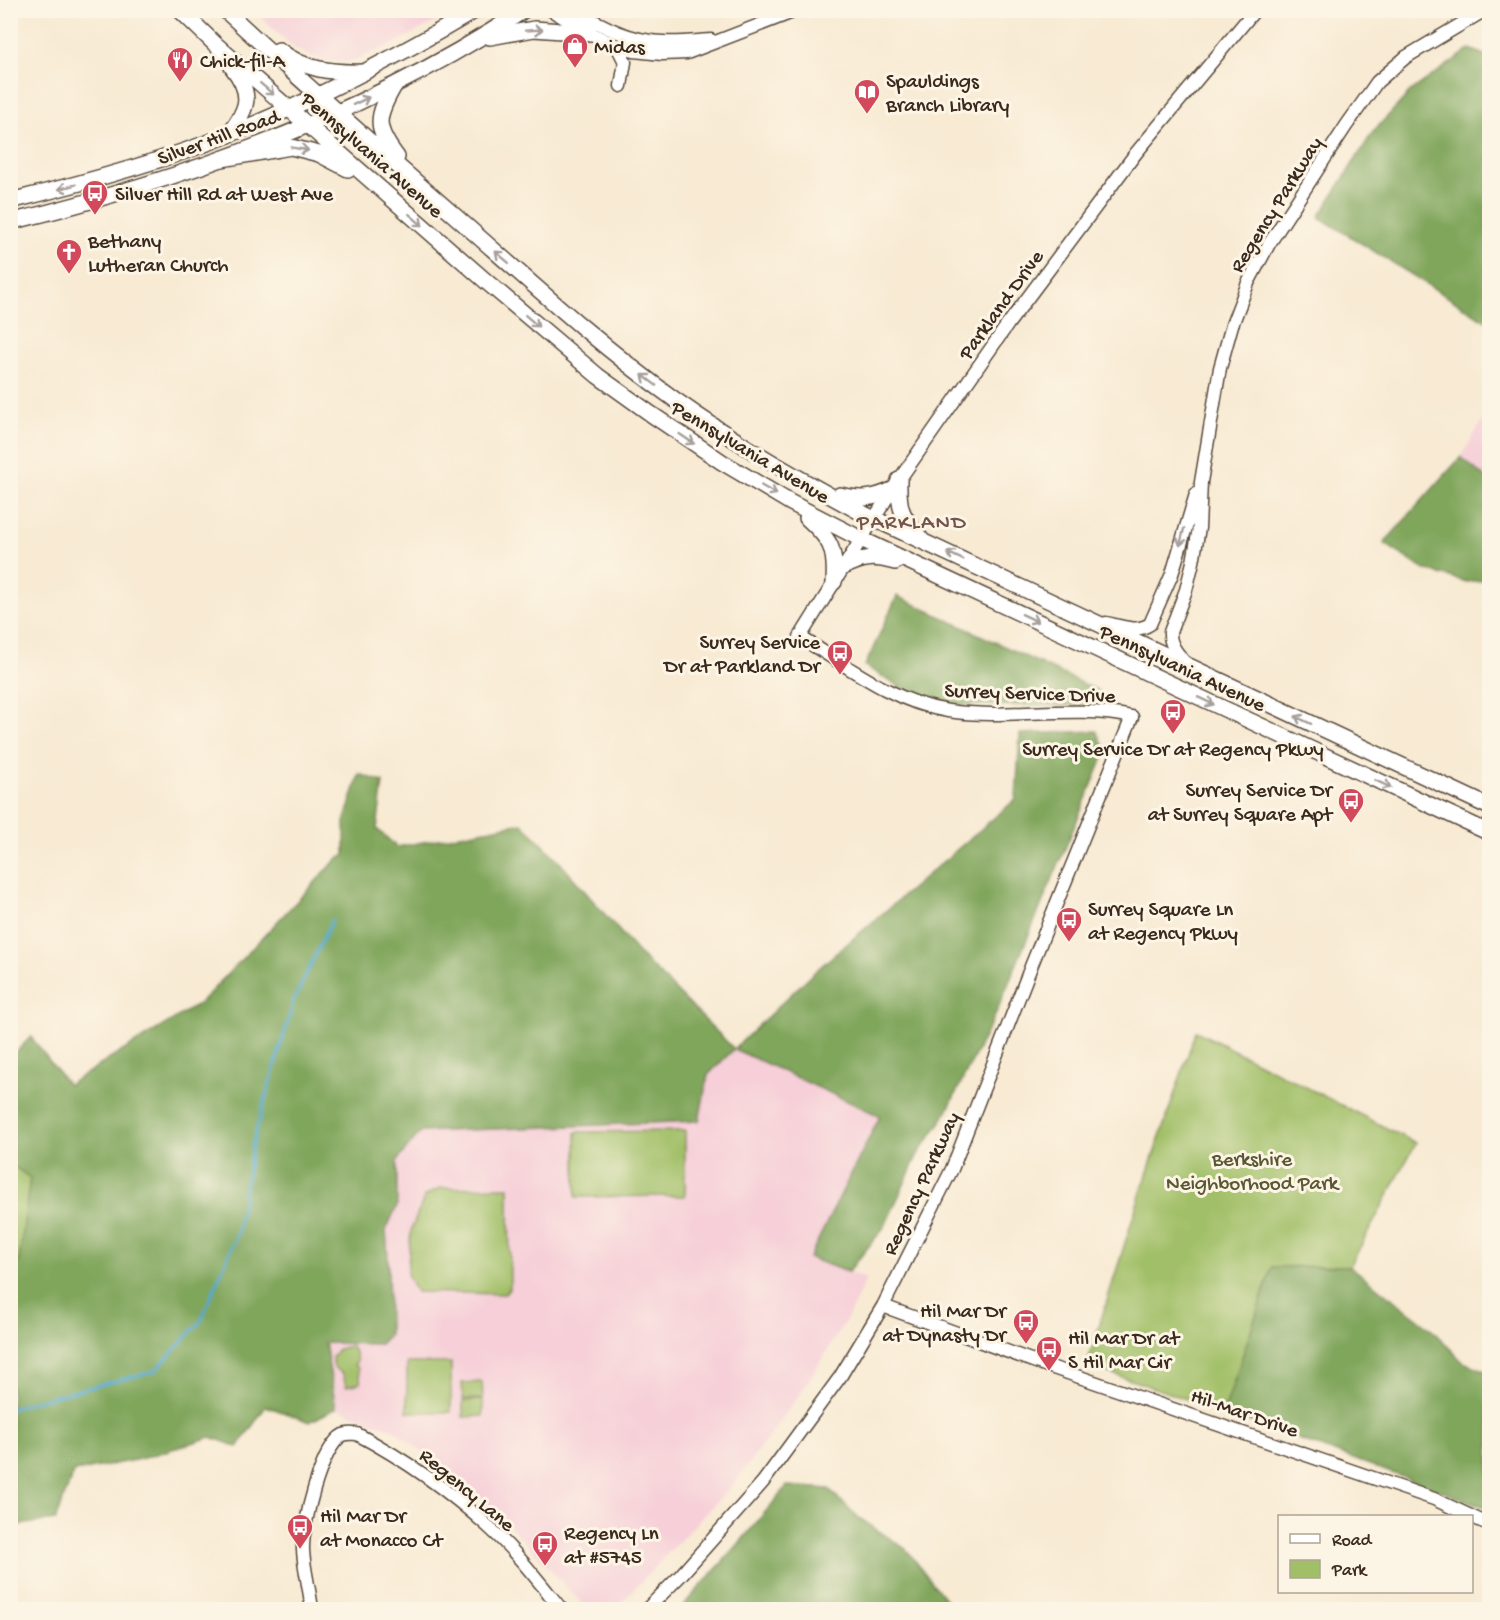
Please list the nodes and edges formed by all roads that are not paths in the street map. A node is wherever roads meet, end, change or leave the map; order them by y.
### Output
1 (180, 10) edge
2 (476, 10) edge
3 (524, 10) edge
4 (551, 10) edge
5 (575, 10) edge
6 (798, 10) edge
7 (1255, 10) edge
8 (1485, 10) edge
9 (226, 11) edge
10 (588, 21) edge
11 (478, 39) junction
12 (720, 39) junction
13 (213, 43) junction
14 (617, 46) junction
15 (364, 72) junction
16 (394, 86) junction
17 (621, 86) dead end
18 (317, 95) junction
19 (289, 108) junction
20 (336, 112) junction
21 (308, 125) junction
22 (228, 135) junction
23 (222, 159) junction
24 (372, 182) junction
25 (417, 183) junction
26 (10, 201) edge
27 (10, 222) edge
28 (1201, 482) junction
29 (896, 485) junction
30 (815, 488) junction
31 (791, 503) junction
32 (874, 519) junction
33 (861, 539) junction
34 (922, 542) junction
35 (843, 567) junction
36 (929, 571) junction
37 (834, 582) junction
38 (1090, 620) junction
39 (800, 637) joint
40 (1187, 665) junction
41 (1132, 717) joint
42 (1490, 807) edge
43 (1490, 833) edge
44 (883, 1306) junction
45 (1468, 1515) edge
46 (1473, 1517) edge
47 (1490, 1525) edge
48 (312, 1610) edge
49 (562, 1610) edge
50 (646, 1610) edge

1 - 13 main road, Pennsylvania Avenue
2 - 15 main road, Silver Hill Road
3 - 11 main road, Silver Hill Road
4 - 10 street
5 - 10 street
6 - 12 street
7 - 29 street, Parkland Drive
8 - 28 street, Regency Parkway
9 - 15 main road
9 - 18 main road, Pennsylvania Avenue
11 -> 10 main road
10 - 12 street
10 - 14 street
11 - 16 main road, Silver Hill Road
12 - 14 street
13 -> 19 main road, Pennsylvania Avenue
13 - 22 main road
14 - 17 street
15 - 18 main road, Silver Hill Road
20 -> 16 main road, Silver Hill Road
16 - 25 main road
18 - 19 main road, Silver Hill Road
18 - 20 main road, Pennsylvania Avenue
19 - 21 main road, Pennsylvania Avenue
19 - 22 main road, Silver Hill Road
20 - 21 main road, Silver Hill Road
20 - 25 main road, Pennsylvania Avenue
21 - 23 main road, Silver Hill Road
21 - 24 main road, Pennsylvania Avenue
22 -> 26 main road, Silver Hill Road
23 -> 24 main road
23 - 27 main road, Silver Hill Road
24 -> 31 main road, Pennsylvania Avenue
30 -> 25 main road, Pennsylvania Avenue
28 -> 38 street, Regency Parkway
28 - 40 street, Regency Parkway
29 - 30 main road
29 - 32 street, Parkland Drive
29 - 34 main road
30 - 32 main road, Pennsylvania Avenue
31 - 33 main road, Pennsylvania Avenue
31 - 37 main road
32 - 33 street, Parkland Drive
32 - 34 main road, Pennsylvania Avenue
33 - 35 street, Parkland Drive
33 - 36 main road, Pennsylvania Avenue
38 -> 34 main road, Pennsylvania Avenue
35 - 36 main road
35 - 37 street, Parkland Drive
36 -> 43 main road, Pennsylvania Avenue
37 - 39 street, Parkland Drive
38 - 40 main road, Pennsylvania Avenue
39 - 41 street, Surrey Service Drive
42 -> 40 main road, Pennsylvania Avenue
41 - 44 street, Regency Parkway
44 - 45 street, Hil-Mar Drive
44 - 50 street, Regency Parkway
46 - 47 street, Hil-Mar Drive
48 - 49 street, Regency Lane

